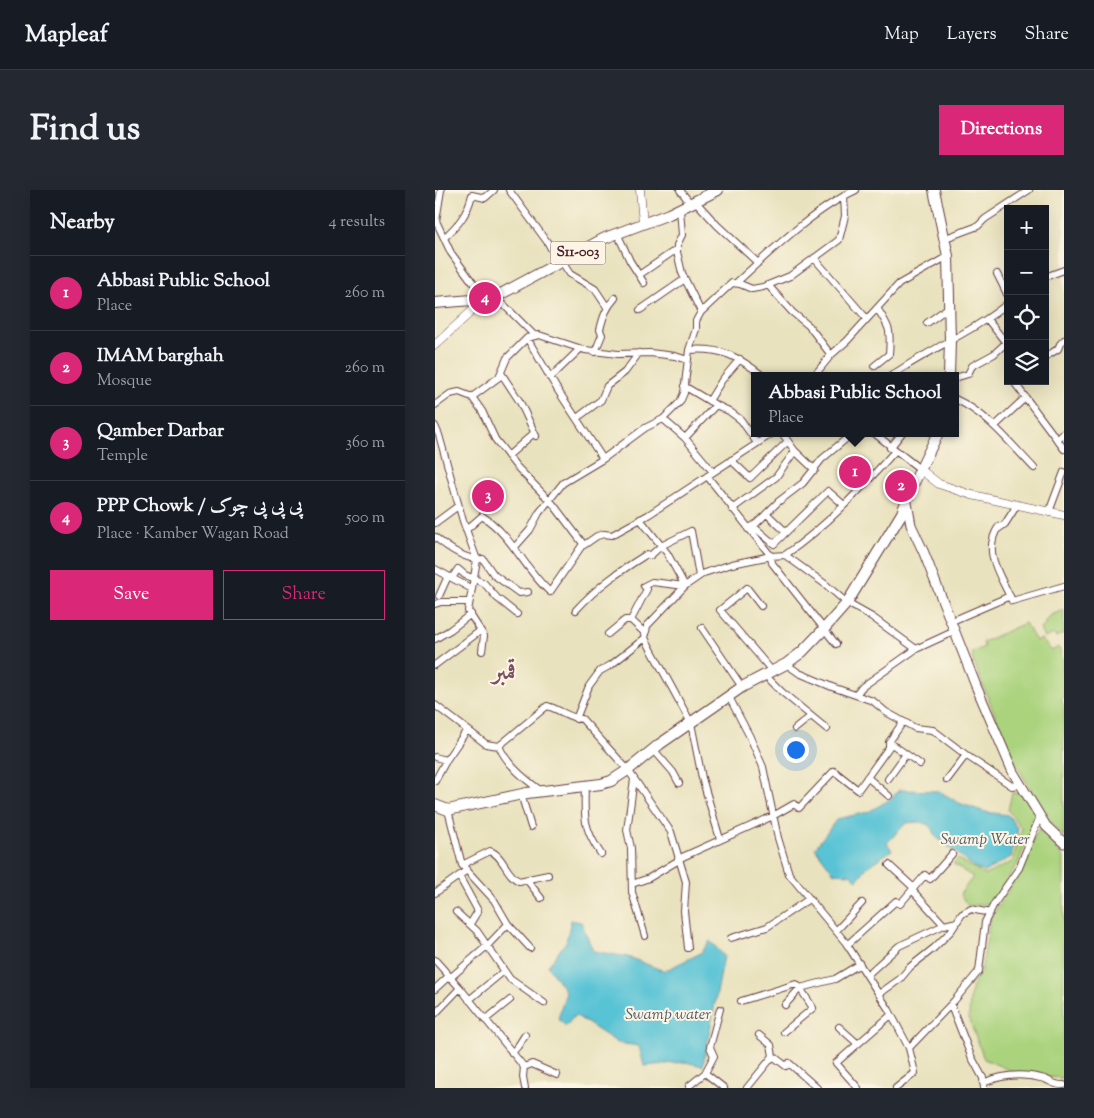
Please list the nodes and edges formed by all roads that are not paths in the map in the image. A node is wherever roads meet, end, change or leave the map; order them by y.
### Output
1 (441, 190) edge
2 (494, 190) edge
3 (509, 190) edge
4 (640, 190) edge
5 (680, 190) edge
6 (718, 190) edge
7 (856, 190) edge
8 (934, 190) edge
9 (1029, 190) edge
10 (844, 196) junction
11 (693, 203) junction
12 (680, 209) junction
13 (643, 223) junction
14 (617, 233) junction
15 (444, 238) junction
16 (943, 239) junction
17 (677, 249) junction
18 (948, 256) junction
19 (814, 258) junction
20 (560, 263) junction
21 (758, 263) junction
22 (1063, 273) edge
23 (997, 274) dead end
24 (639, 275) junction
25 (1049, 277) edge
26 (685, 279) junction
27 (644, 283) dead end
28 (736, 283) junction
29 (768, 285) junction
30 (1008, 295) edge
31 (490, 298) junction
32 (615, 298) dead end
33 (435, 303) edge
34 (1004, 306) edge
35 (607, 307) junction
36 (949, 307) junction
37 (877, 308) junction
38 (640, 310) dead end
39 (701, 312) junction
40 (867, 319) junction
41 (987, 319) junction
42 (927, 323) dead end
43 (535, 336) junction
44 (527, 338) junction
45 (950, 340) junction
46 (1005, 340) edge
47 (1064, 340) edge
48 (435, 345) edge
49 (1004, 345) edge
50 (580, 349) junction
51 (689, 350) junction
52 (595, 352) junction
53 (639, 353) junction
54 (831, 355) junction
55 (1049, 355) edge
56 (740, 359) junction
57 (688, 360) junction
58 (874, 366) dead end
59 (758, 372) edge
60 (817, 372) edge
61 (897, 372) edge
62 (949, 372) edge
63 (501, 373) junction
64 (959, 377) edge
65 (550, 378) junction
66 (1015, 385) edge
67 (684, 386) junction
68 (472, 397) junction
69 (1025, 398) junction
70 (709, 400) junction
71 (959, 401) edge
72 (435, 405) edge
73 (716, 405) junction
74 (577, 418) junction
75 (663, 419) junction
76 (435, 426) edge
77 (995, 426) junction
78 (1064, 433) edge
79 (751, 434) edge
80 (437, 436) edge
81 (753, 437) edge
82 (767, 437) edge
83 (785, 437) edge
84 (848, 437) edge
85 (879, 437) edge
86 (900, 437) edge
87 (936, 437) edge
88 (685, 438) junction
89 (1057, 440) junction
90 (788, 441) junction
91 (757, 443) junction
92 (893, 449) junction
93 (1064, 449) edge
94 (795, 451) junction
95 (508, 456) junction
96 (603, 459) junction
97 (731, 460) junction
98 (1033, 468) dead end
99 (815, 470) junction
100 (921, 470) junction
101 (713, 472) junction
102 (1064, 472) edge
103 (707, 476) junction
104 (550, 501) junction
105 (907, 503) junction
106 (844, 505) junction
107 (1017, 505) junction
108 (459, 506) junction
109 (732, 509) junction
110 (1049, 512) junction
111 (767, 514) junction
112 (1064, 515) edge
113 (640, 519) junction
114 (435, 520) edge
115 (750, 527) junction
116 (466, 530) junction
117 (786, 532) junction
118 (435, 537) edge
119 (583, 544) junction
120 (661, 546) junction
121 (514, 548) junction
122 (771, 556) junction
123 (785, 556) junction
124 (477, 560) junction
125 (435, 569) edge
126 (495, 575) junction
127 (699, 576) junction
128 (450, 577) junction
129 (473, 579) junction
130 (484, 583) junction
131 (685, 586) junction
132 (1064, 586) edge
133 (471, 590) junction
134 (527, 592) dead end
135 (437, 595) edge
136 (1010, 596) junction
137 (451, 602) junction
138 (469, 602) junction
139 (847, 603) junction
140 (435, 604) edge
141 (761, 606) dead end
142 (576, 610) dead end
143 (471, 614) junction
144 (517, 614) dead end
145 (631, 620) junction
146 (952, 621) junction
147 (702, 628) dead end
148 (825, 629) junction
149 (480, 631) junction
150 (955, 631) junction
151 (608, 634) dead end
152 (645, 636) junction
153 (435, 639) edge
154 (836, 644) dead end
155 (916, 649) junction
156 (482, 651) dead end
157 (786, 664) junction
158 (435, 665) edge
159 (769, 673) junction
160 (742, 687) junction
161 (856, 695) junction
162 (729, 697) junction
163 (435, 705) edge
164 (811, 716) junction
165 (576, 719) junction
166 (903, 722) junction
167 (691, 723) junction
168 (827, 729) dead end
169 (467, 730) junction
170 (795, 730) dead end
171 (889, 742) junction
172 (499, 746) junction
173 (653, 749) junction
174 (906, 754) junction
175 (966, 755) junction
176 (435, 757) edge
177 (446, 760) junction
178 (920, 764) dead end
179 (628, 770) junction
180 (867, 777) junction
181 (635, 779) junction
182 (888, 779) dead end
183 (947, 780) dead end
184 (435, 781) edge
185 (679, 783) dead end
186 (1020, 784) junction
187 (585, 786) junction
188 (541, 791) junction
189 (521, 794) junction
190 (889, 796) dead end
191 (435, 805) edge
192 (448, 810) junction
193 (773, 816) junction
194 (1040, 816) junction
195 (531, 827) dead end
196 (720, 839) junction
197 (1064, 843) edge
198 (601, 854) dead end
199 (952, 854) dead end
200 (678, 860) junction
201 (889, 865) dead end
202 (465, 868) junction
203 (548, 875) dead end
204 (459, 876) junction
205 (527, 880) junction
206 (632, 884) junction
207 (913, 889) junction
208 (435, 893) edge
209 (541, 898) dead end
210 (809, 899) junction
211 (862, 903) dead end
212 (456, 912) dead end
213 (990, 913) junction
214 (957, 922) junction
215 (470, 924) junction
216 (508, 924) junction
217 (944, 925) junction
218 (836, 931) junction
219 (645, 936) dead end
220 (731, 938) dead end
221 (847, 945) junction
222 (487, 946) junction
223 (530, 948) dead end
224 (688, 948) dead end
225 (435, 960) edge
226 (860, 964) junction
227 (504, 971) junction
228 (867, 975) junction
229 (450, 977) junction
230 (460, 988) junction
231 (800, 988) junction
232 (435, 989) edge
233 (879, 994) junction
234 (469, 1000) junction
235 (510, 1000) dead end
236 (741, 1001) dead end
237 (544, 1003) dead end
238 (951, 1004) junction
239 (785, 1005) dead end
240 (720, 1009) dead end
241 (435, 1014) edge
242 (891, 1015) junction
243 (485, 1020) junction
244 (839, 1027) dead end
245 (784, 1032) dead end
246 (525, 1035) dead end
247 (759, 1035) dead end
248 (858, 1044) junction
249 (909, 1048) junction
250 (512, 1053) junction
251 (773, 1056) junction
252 (524, 1067) junction
253 (705, 1073) junction
254 (557, 1075) dead end
255 (1064, 1085) edge
256 (689, 1086) dead end
257 (983, 1086) edge
258 (525, 1088) edge
259 (723, 1088) edge
260 (747, 1088) edge
261 (817, 1088) edge
262 (858, 1088) edge
263 (896, 1088) edge

1 - 15 street
2 - 15 street
3 - 20 street
4 - 13 street
5 - 11 street
6 - 11 main road, S11-003
7 - 10 street
8 - 16 main road
9 - 16 street
10 - 19 street
10 - 21 street
11 - 12 main road, S11-003
11 - 21 street
12 - 13 main road, S11-003
12 - 17 street
13 - 14 main road, S11-003
14 - 20 main road, S11-003
14 - 24 street
15 - 31 street
16 - 18 main road
17 - 24 street
17 - 26 street
18 - 36 main road
18 - 37 street
19 - 29 street
19 - 40 street
20 - 31 main road, S11-003
20 - 35 street
21 - 28 street
22 - 25 street
23 - 30 street
24 - 27 street
26 - 38 street
26 - 39 street
28 - 29 street
28 - 39 street
29 - 54 street
31 - 33 main road, S11-003
31 - 43 street
31 - 48 street
32 - 35 street
34 - 41 street
35 - 52 street
36 - 42 street
36 - 45 main road
37 - 40 street
37 - 58 street
39 - 51 street
40 - 54 street
41 - 45 street
41 - 46 street
43 - 44 street
43 - 50 street
44 - 63 street
44 - 65 street
45 - 61 street
45 - 62 main road
47 - 55 street
49 - 64 street
50 - 52 street
50 - 65 street
51 - 56 street
51 - 57 street
52 - 53 street
53 - 57 street
53 - 74 street
54 - 60 street
56 - 59 street
56 - 70 street
57 - 67 street
63 - 68 street
63 - 95 street
65 - 74 street
66 - 69 street
67 - 70 street
67 - 75 street
68 - 72 street
68 - 95 street
69 - 77 street
69 - 89 street
70 - 73 street
71 - 77 street
73 - 79 street
73 - 88 street
74 - 96 street
75 - 88 street
75 - 96 street
76 - 80 street
77 - 98 street
78 - 89 street
80 - 108 street
81 - 91 street
82 - 91 street
83 - 90 street
84 - 99 street
85 - 92 street
86 - 92 street
87 - 100 main road
88 - 101 street
89 - 93 street
90 - 94 street
90 - 97 street
91 - 97 street
92 - 100 street
92 - 106 street
94 - 99 street
94 - 109 street
95 - 104 street
96 - 104 street
97 - 101 street
99 - 111 street
100 - 105 main road
100 - 107 street
101 - 103 street
102 - 110 street
103 - 109 street
103 - 113 street
104 - 119 street
104 - 121 street
105 - 139 main road
105 - 146 main road
106 - 117 street
106 - 123 street
107 - 110 street
107 - 136 street
108 - 114 street
108 - 116 street
109 - 115 street
110 - 112 street
111 - 115 street
111 - 117 street
113 - 119 street
113 - 120 street
115 - 117 street
115 - 122 street
116 - 121 street
116 - 124 street
118 - 124 street
119 - 121 street
120 - 127 street
120 - 131 street
120 - 142 street
122 - 123 street
122 - 127 street
122 - 148 street
123 - 139 street
124 - 126 street
124 - 129 street
125 - 128 street
126 - 130 street
126 - 134 street
127 - 131 street
128 - 129 street
128 - 133 street
128 - 135 street
129 - 130 street
129 - 133 street
130 - 144 street
131 - 145 street
131 - 152 street
132 - 136 street
133 - 138 street
135 - 137 street
136 - 146 street
137 - 138 street
137 - 140 street
138 - 143 street
139 - 148 main road
139 - 155 street
141 - 159 street
143 - 149 street
143 - 153 street
145 - 151 street
145 - 152 street
146 - 150 main road
147 - 160 street
148 - 154 street
148 - 157 main road
149 - 156 street
149 - 158 street
150 - 155 street
150 - 186 main road
152 - 165 street
152 - 167 street
155 - 161 street
157 - 159 main road
157 - 161 street
159 - 160 main road
159 - 164 street
160 - 162 main road
161 - 166 street
162 - 167 main road
162 - 193 street
163 - 169 street
164 - 168 street
164 - 170 street
165 - 172 street
165 - 179 street
166 - 171 street
166 - 175 street
167 - 173 main road
167 - 196 street
169 - 172 street
169 - 177 street
171 - 174 street
171 - 180 street
172 - 188 street
173 - 179 main road
173 - 185 street
174 - 178 street
174 - 182 street
175 - 183 street
175 - 186 street
176 - 177 street
177 - 184 street
179 - 181 street
179 - 187 main road
180 - 190 street
180 - 193 street
181 - 200 street
181 - 206 street
186 - 194 main road
187 - 188 main road
187 - 198 street
188 - 189 main road
189 - 192 main road
189 - 195 street
191 - 192 main road
192 - 202 street
193 - 196 street
193 - 210 street
194 - 197 main road
194 - 213 street
196 - 200 street
199 - 207 street
200 - 206 street
200 - 224 street
201 - 207 street
202 - 204 street
202 - 205 street
202 - 216 street
203 - 205 street
204 - 208 street
204 - 215 street
205 - 209 street
206 - 219 street
207 - 217 street
207 - 221 street
210 - 218 street
210 - 220 street
211 - 218 street
212 - 215 street
213 - 214 street
213 - 238 street
214 - 217 street
214 - 233 street
215 - 222 street
216 - 222 street
216 - 223 street
217 - 228 street
218 - 221 street
221 - 226 street
222 - 227 street
222 - 229 street
225 - 229 street
226 - 228 street
226 - 231 street
227 - 234 street
227 - 237 street
228 - 233 street
229 - 230 street
229 - 232 street
230 - 234 street
230 - 241 street
231 - 236 street
231 - 239 street
231 - 245 street
233 - 242 street
234 - 243 street
235 - 243 street
238 - 249 street
238 - 257 street
240 - 253 street
242 - 248 street
242 - 249 street
243 - 250 street
244 - 248 street
246 - 250 street
247 - 251 street
248 - 262 street
249 - 263 street
250 - 252 street
251 - 260 street
251 - 261 street
252 - 254 street
252 - 258 street
253 - 256 street
253 - 259 street
255 - 257 street

